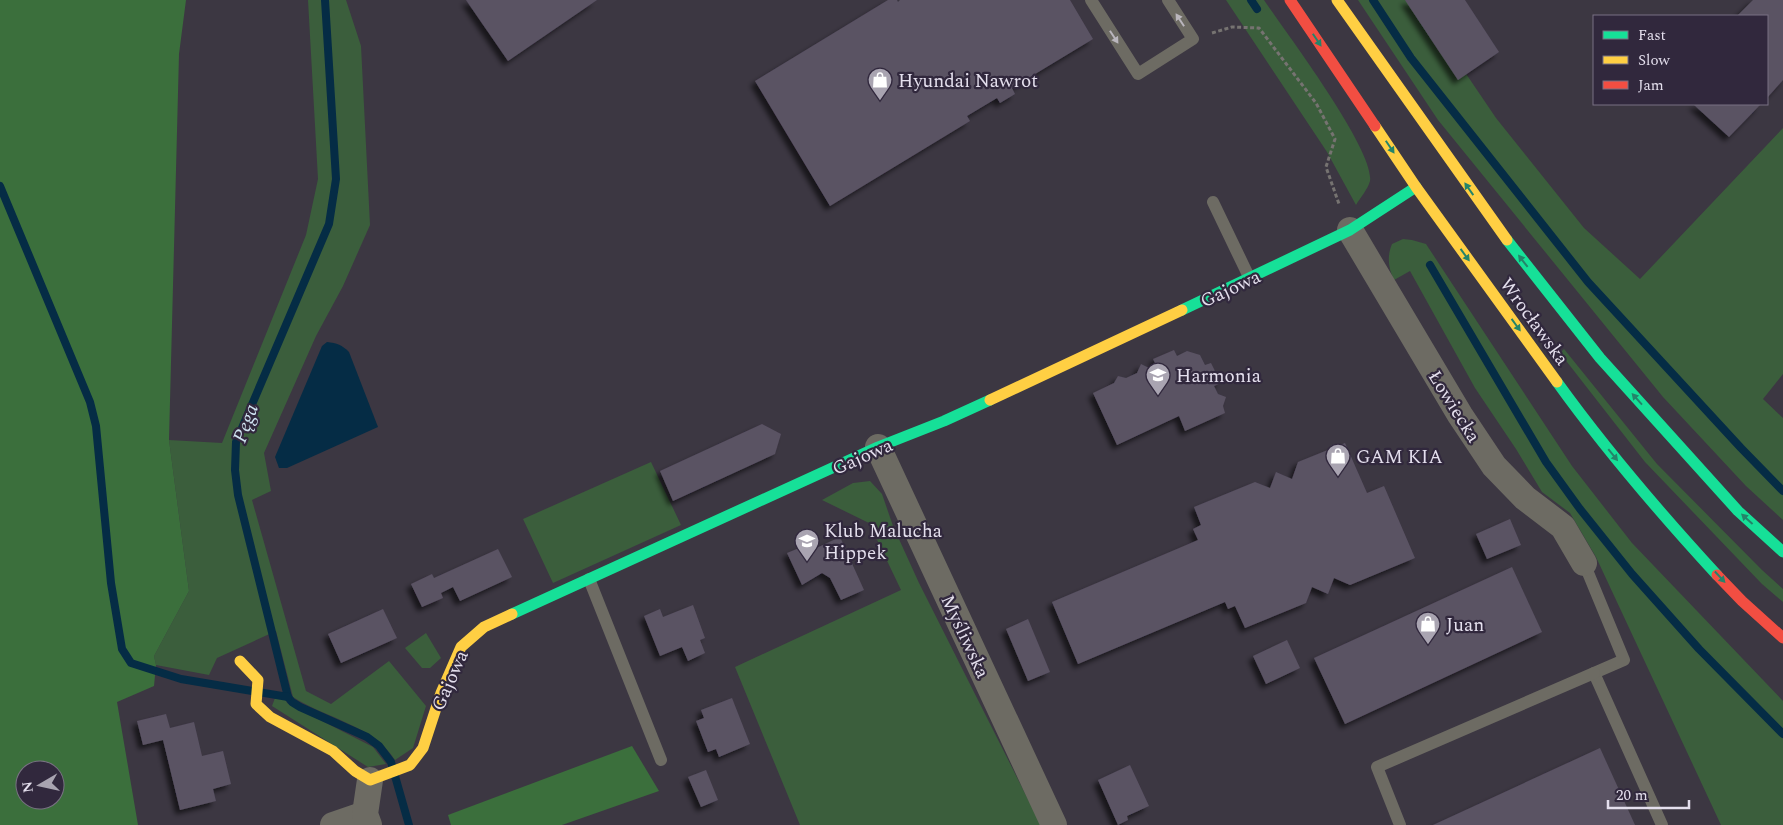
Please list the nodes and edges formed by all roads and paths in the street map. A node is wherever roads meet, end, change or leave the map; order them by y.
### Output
1 (1091, 0) edge
2 (1168, 0) edge
3 (1290, 0) edge
4 (1337, 0) edge
5 (1193, 39) junction
6 (1416, 187) junction
7 (1213, 202) dead end
8 (1350, 230) junction
9 (1250, 279) junction
10 (878, 447) junction
11 (1783, 552) edge
12 (1584, 563) joint
13 (588, 579) junction
14 (1783, 638) edge
15 (240, 661) dead end
16 (1594, 674) junction
17 (661, 760) dead end
18 (377, 778) junction
19 (367, 820) edge
20 (334, 825) edge
21 (1054, 825) edge
22 (1400, 825) edge
23 (1662, 825) edge

1 -> 5 lane
5 -> 2 lane
3 -> 6 main road, Wrocławska
11 -> 4 main road, Wrocławska
5 - 8 path
6 - 8 main road, Gajowa
6 -> 14 main road, Wrocławska
7 - 9 lane
8 - 9 main road, Gajowa
8 - 12 street, Łowiecka
9 - 10 main road, Gajowa
10 - 13 main road, Gajowa
10 - 21 street, Myśliwska
12 - 16 lane
13 - 17 lane
13 - 18 main road, Gajowa
15 - 18 main road
16 - 22 lane
16 - 23 lane
18 - 19 street
19 - 20 street

